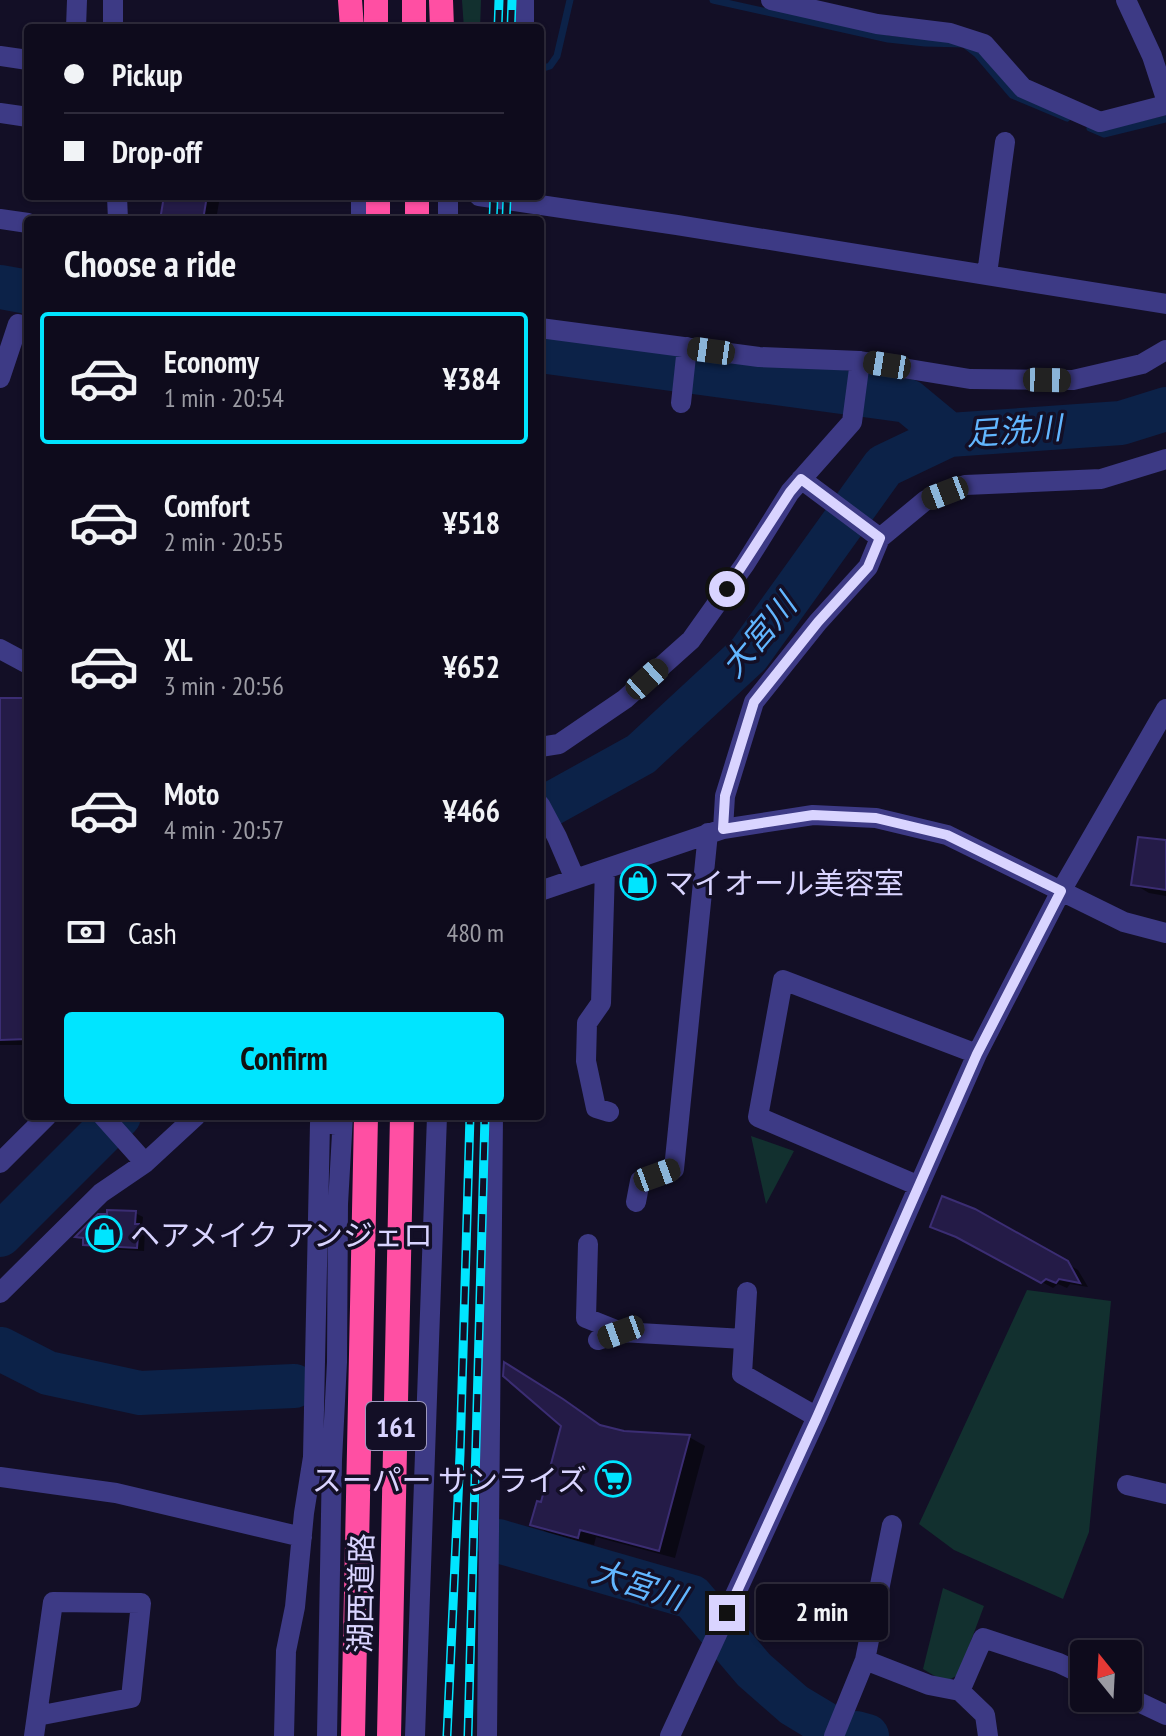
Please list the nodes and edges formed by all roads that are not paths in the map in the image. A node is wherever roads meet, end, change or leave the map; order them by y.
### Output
1 (77, 0) edge
2 (113, 0) edge
3 (350, 0) edge
4 (376, 0) edge
5 (414, 0) edge
6 (441, 0) edge
7 (524, 0) edge
8 (771, 0) edge
9 (1126, 0) edge
10 (76, 24) edge
11 (113, 24) edge
12 (352, 24) edge
13 (376, 24) edge
14 (414, 24) edge
15 (442, 24) edge
16 (524, 24) edge
17 (0, 56) edge
18 (24, 59) edge
19 (1166, 99) edge
20 (1166, 105) edge
21 (0, 113) edge
22 (24, 116) edge
23 (1005, 142) dead end
24 (525, 200) edge
25 (0, 219) edge
26 (24, 222) edge
27 (987, 274) junction
28 (1166, 304) edge
29 (15, 324) edge
30 (544, 329) edge
31 (687, 347) junction
32 (1166, 350) edge
33 (860, 362) junction
34 (0, 378) edge
35 (681, 403) dead end
36 (1166, 459) edge
37 (802, 480) junction
38 (879, 537) junction
39 (0, 649) edge
40 (24, 662) edge
41 (1166, 709) edge
42 (544, 746) edge
43 (544, 813) edge
44 (715, 831) junction
45 (605, 869) junction
46 (575, 879) junction
47 (544, 890) edge
48 (1061, 891) junction
49 (1166, 933) edge
50 (977, 1054) junction
51 (609, 1112) dead end
52 (43, 1120) edge
53 (107, 1120) edge
54 (192, 1120) edge
55 (342, 1120) edge
56 (366, 1120) edge
57 (402, 1120) edge
58 (437, 1120) edge
59 (493, 1120) edge
60 (145, 1162) junction
61 (0, 1163) edge
62 (919, 1186) junction
63 (636, 1202) dead end
64 (588, 1244) dead end
65 (747, 1292) dead end
66 (0, 1293) edge
67 (621, 1332) junction
68 (744, 1339) junction
69 (598, 1340) dead end
70 (315, 1358) junction
71 (337, 1362) junction
72 (817, 1417) junction
73 (323, 1458) junction
74 (0, 1477) edge
75 (1127, 1485) dead end
76 (1166, 1494) edge
77 (892, 1525) dead end
78 (302, 1537) junction
79 (865, 1660) junction
80 (1070, 1668) edge
81 (960, 1691) junction
82 (1142, 1704) edge
83 (1166, 1715) edge
84 (36, 1726) edge
85 (284, 1736) edge
86 (327, 1736) edge
87 (353, 1736) edge
88 (389, 1736) edge
89 (415, 1736) edge
90 (487, 1736) edge
91 (670, 1736) edge
92 (834, 1736) edge
93 (988, 1736) edge

1 - 10 street
2 - 11 street
3 - 12 highway
4 - 13 highway
5 - 14 highway
6 - 15 highway
7 - 16 street
8 - 20 street
9 - 19 street
17 - 18 street
21 - 22 street
23 - 27 street
24 - 27 street
25 - 26 street
27 - 28 street
29 - 34 street
30 - 31 street
31 - 33 street
31 - 35 street
32 - 33 street
33 - 37 street
36 - 38 street
37 - 38 street
37 - 42 street
38 - 44 street
39 - 40 street
41 - 48 street
43 - 46 street
44 - 45 street
44 - 48 street
44 - 63 street
45 - 46 street
45 - 51 street
46 - 47 street
48 - 49 street
48 - 50 street
50 - 62 street
50 - 62 street
52 - 61 street
53 - 60 street
54 - 60 street
55 - 70 street
55 - 71 street
56 - 87 highway, 湖西道路 / 161
57 - 88 highway, 湖西道路 / 161
58 - 89 street
59 - 90 street
60 - 66 street
62 - 72 street
64 - 67 street
65 - 68 street
67 - 68 street
67 - 69 street
68 - 72 street
70 - 71 street
70 - 73 street
71 - 73 street
72 - 91 street
73 - 78 street
73 - 86 street
74 - 78 street
75 - 76 street
77 - 79 street
78 - 85 street
79 - 81 street
79 - 92 street
80 - 81 street
81 - 93 street
82 - 83 street
84 - 84 street

